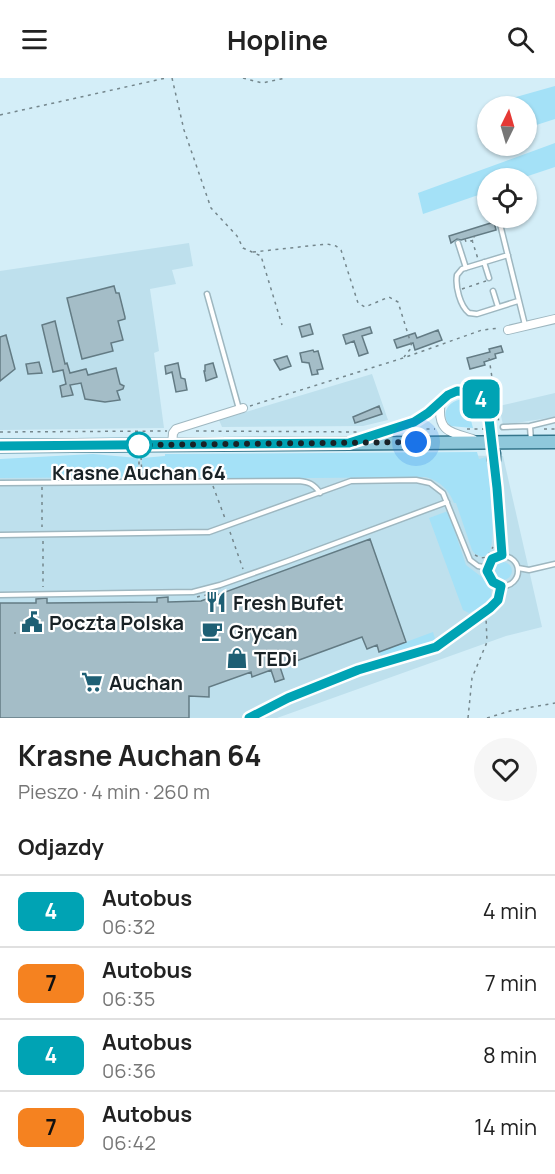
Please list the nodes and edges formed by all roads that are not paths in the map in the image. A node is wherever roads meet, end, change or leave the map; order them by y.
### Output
1 (501, 228) edge
2 (458, 243) dead end
3 (508, 255) junction
4 (484, 262) junction
5 (466, 268) junction
6 (492, 278) road end
7 (493, 291) dead end
8 (207, 294) dead end
9 (518, 301) junction
10 (498, 307) junction
11 (555, 319) edge
12 (525, 326) junction
13 (508, 330) road end
14 (441, 401) junction
15 (241, 408) joint
16 (555, 420) edge
17 (530, 426) junction
18 (503, 427) road end
19 (487, 433) junction
20 (531, 442) junction
21 (555, 442) edge
22 (349, 443) junction
23 (172, 445) junction
24 (0, 446) edge
25 (494, 457) dead end
26 (0, 483) edge
27 (320, 493) junction
28 (447, 502) junction
29 (0, 535) edge
30 (502, 555) junction
31 (555, 564) edge
32 (488, 568) junction
33 (518, 568) junction
34 (501, 586) junction
35 (0, 595) edge
36 (249, 718) edge

1 - 3 lane
2 - 5 lane
3 - 4 lane
3 - 9 lane
4 - 5 lane
4 - 6 lane
5 - 10 lane
7 - 10 lane
8 - 15 lane
9 - 10 lane
9 - 12 lane
11 - 12 street
12 - 13 street
14 - 19 street
14 - 19 street
14 - 22 street
15 - 23 street
16 - 17 lane
17 - 18 lane
17 - 20 lane
19 - 20 main road
19 - 22 main road
20 - 21 main road
22 - 23 main road
23 - 24 main road
25 - 30 street
26 - 27 lane
27 - 28 lane
27 - 29 lane
28 - 32 lane
28 - 35 lane
30 - 32 lane
30 - 33 lane
31 - 33 lane
32 - 34 lane
33 - 34 lane
34 - 36 lane

